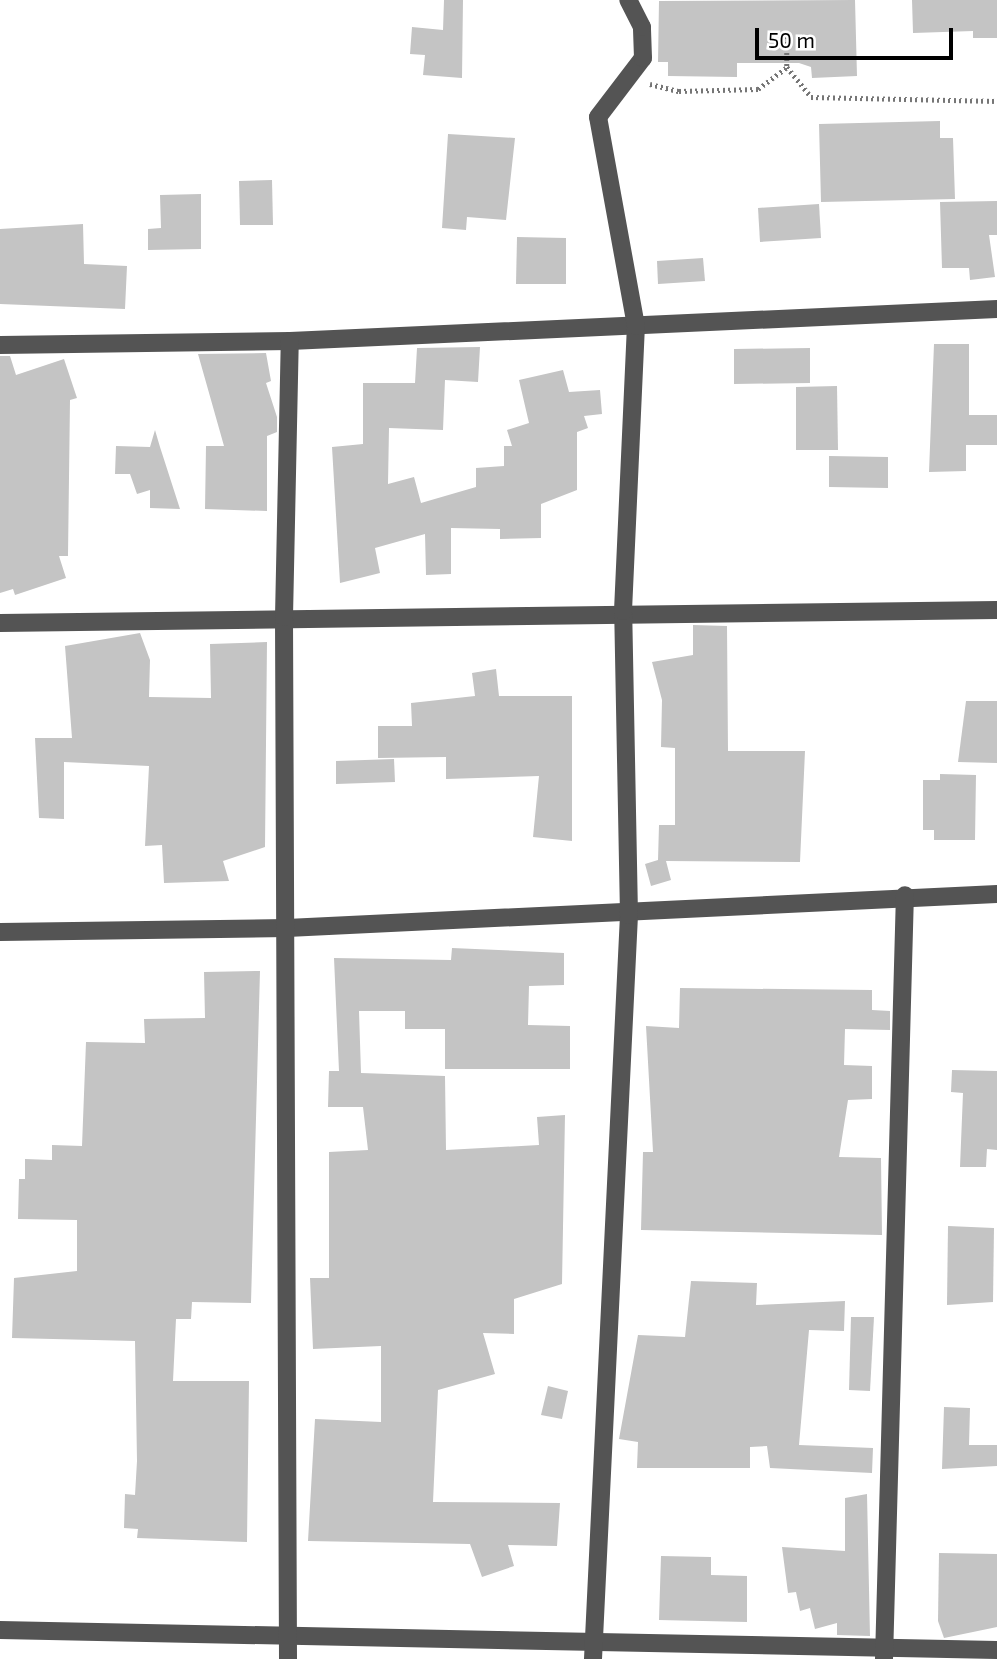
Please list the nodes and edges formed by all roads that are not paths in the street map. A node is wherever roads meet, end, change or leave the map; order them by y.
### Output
1 (628, 0) edge
2 (997, 309) edge
3 (636, 326) junction
4 (290, 341) junction
5 (0, 345) edge
6 (997, 610) edge
7 (623, 611) junction
8 (284, 617) junction
9 (0, 623) edge
10 (997, 894) edge
11 (905, 895) junction
12 (629, 915) junction
13 (287, 928) junction
14 (0, 932) edge
15 (0, 1630) edge
16 (289, 1636) junction
17 (997, 1650) edge
18 (593, 1651) edge
19 (884, 1653) edge
20 (289, 1659) edge

1 - 3 street
2 - 3 street
3 - 4 street
3 - 7 street
4 - 5 street
4 - 8 street
6 - 7 street
7 - 8 street
7 - 12 street
8 - 9 street
8 - 13 street
10 - 11 street
11 - 12 street
11 - 19 street
12 - 13 street
12 - 18 street
13 - 14 street
13 - 16 street
15 - 16 street
16 - 18 street
16 - 20 street
17 - 19 street
18 - 19 street

